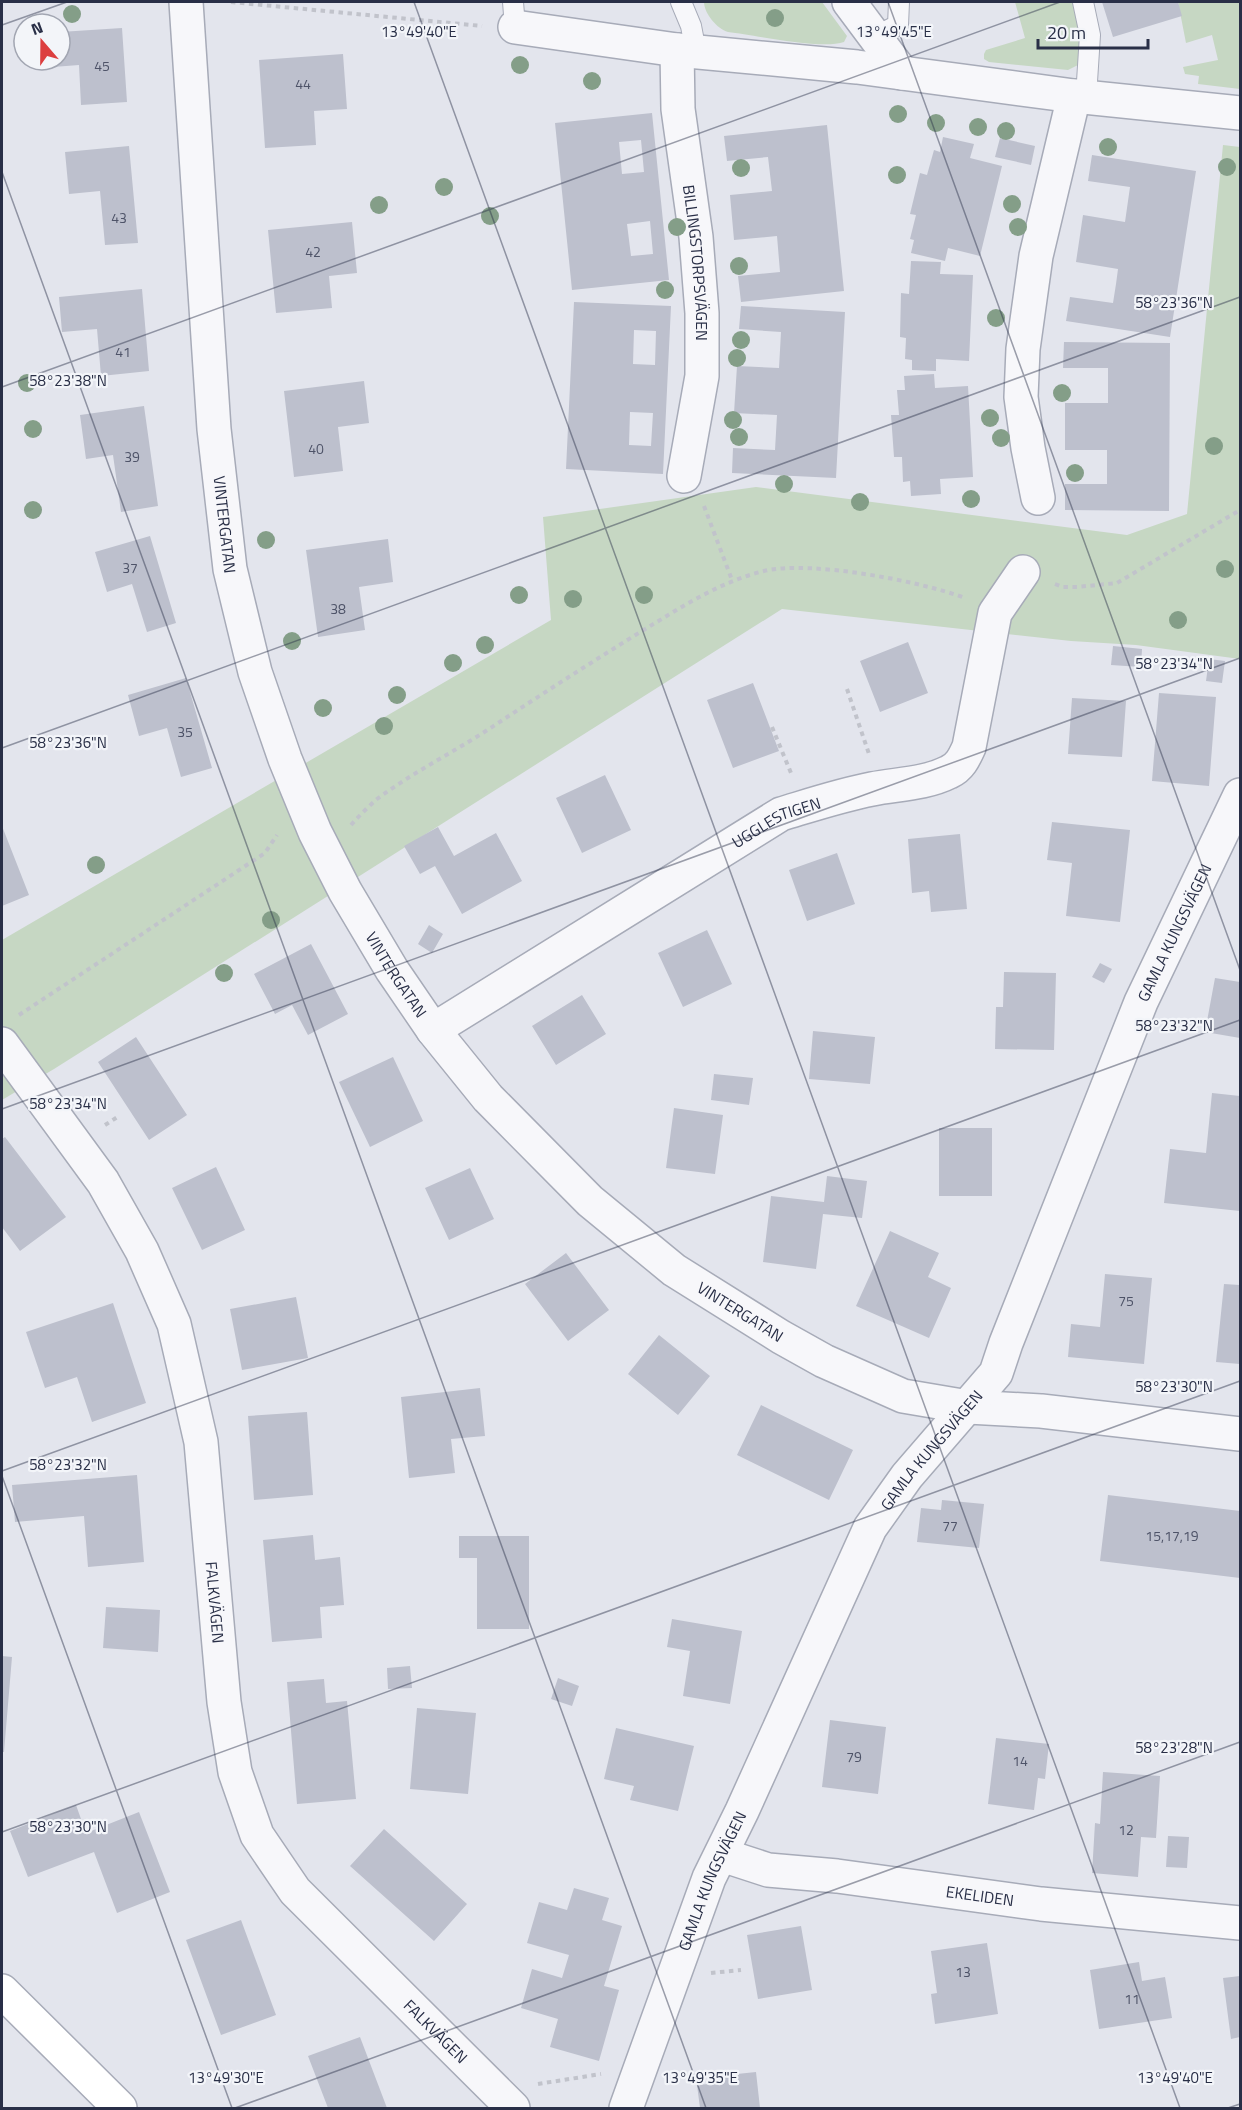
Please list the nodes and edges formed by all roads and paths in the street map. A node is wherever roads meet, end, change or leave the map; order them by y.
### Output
1 (186, 2) edge
2 (231, 2) edge
3 (681, 2) edge
4 (849, 2) edge
5 (899, 2) edge
6 (1083, 2) edge
7 (514, 14) edge
8 (875, 37) junction
9 (686, 51) junction
10 (902, 73) junction
11 (1080, 97) junction
12 (1240, 113) edge
13 (684, 476) joint
14 (1038, 498) dead end
15 (1240, 510) edge
16 (1023, 572) dead end
17 (732, 580) junction
18 (1064, 587) dead end
19 (968, 600) dead end
20 (847, 689) dead end
21 (772, 727) dead end
22 (870, 757) dead end
23 (793, 778) dead end
24 (1240, 795) edge
25 (282, 828) dead end
26 (347, 829) dead end
27 (19, 1015) dead end
28 (433, 1030) junction
29 (2, 1044) edge
30 (968, 1407) junction
31 (1240, 1434) edge
32 (722, 1855) junction
33 (1240, 1923) edge
34 (741, 1970) dead end
35 (707, 1974) dead end
36 (2, 1991) edge
37 (604, 2073) dead end
38 (534, 2084) dead end
39 (120, 2109) edge
40 (513, 2109) edge
41 (626, 2109) edge

1 - 28 street, VINTERGATAN
2 - 7 path
3 - 9 lane
4 - 8 street
5 - 8 lane
6 - 11 lane
7 - 9 street
8 - 10 street
9 - 10 street
9 - 13 street, BILLINGSTORPSVÄGEN
10 - 11 street
11 - 12 street
11 - 14 street
13 - 17 path
15 - 18 path
16 - 28 street, UGGLESTIGEN
17 - 19 path
17 - 26 path
20 - 22 path
21 - 23 path
24 - 30 street, GAMLA KUNGSVÄGEN
25 - 27 path
28 - 30 street, VINTERGATAN
29 - 40 street, FALKVÄGEN
30 - 31 street, VINTERGATAN
30 - 32 street, GAMLA KUNGSVÄGEN
32 - 33 street, EKELIDEN
32 - 41 street, GAMLA KUNGSVÄGEN
34 - 35 path
36 - 39 street
37 - 38 path

